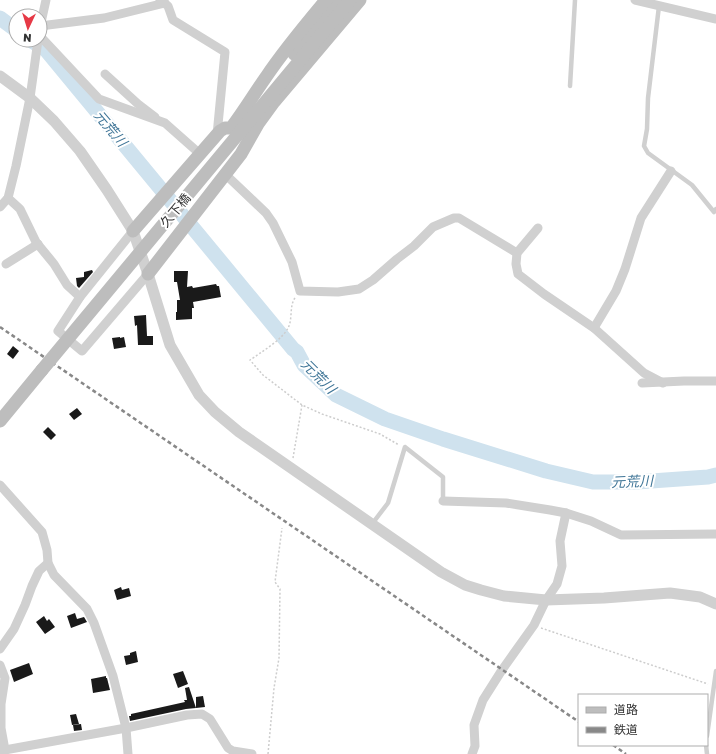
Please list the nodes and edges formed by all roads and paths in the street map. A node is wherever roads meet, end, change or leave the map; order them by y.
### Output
1 (326, 0) edge
2 (339, 0) edge
3 (350, 0) edge
4 (360, 0) edge
5 (370, 0) edge
6 (575, 0) edge
7 (635, 0) edge
8 (162, 2) edge
9 (659, 6) junction
10 (716, 19) edge
11 (48, 26) edge
12 (48, 45) edge
13 (37, 48) edge
14 (106, 74) dead end
15 (0, 76) edge
16 (570, 86) dead end
17 (253, 97) junction
18 (30, 98) junction
19 (274, 102) junction
20 (165, 123) junction
21 (253, 133) junction
22 (217, 140) junction
23 (200, 154) junction
24 (671, 171) junction
25 (225, 174) junction
26 (8, 198) junction
27 (0, 207) edge
28 (715, 212) edge
29 (538, 228) dead end
30 (133, 231) junction
31 (38, 244) junction
32 (517, 253) junction
33 (6, 264) dead end
34 (148, 274) junction
35 (300, 291) junction
36 (80, 297) junction
37 (594, 328) junction
38 (42, 370) junction
39 (716, 381) edge
40 (642, 383) dead end
41 (663, 383) junction
42 (302, 405) junction
43 (0, 421) edge
44 (405, 448) junction
45 (292, 470) junction
46 (0, 485) edge
47 (443, 501) joint
48 (566, 513) junction
49 (372, 524) junction
50 (282, 528) dead end
51 (716, 534) edge
52 (48, 563) junction
53 (546, 600) junction
54 (716, 604) edge
55 (534, 625) junction
56 (0, 649) edge
57 (0, 665) edge
58 (716, 670) edge
59 (714, 686) junction
60 (126, 728) junction
61 (708, 729) edge
62 (3, 752) edge
63 (128, 754) edge
64 (252, 754) edge
65 (268, 754) edge
66 (472, 754) edge

1 - 17 main road
2 - 17 main road
3 - 38 main road, 久下橋, bridge
4 - 19 main road
5 - 19 main road
6 - 16 lane
7 - 9 street
8 - 11 street
8 - 22 street
9 - 10 street
9 - 24 lane
12 - 20 street
13 - 18 street
14 - 20 street
15 - 18 street
17 - 22 main road
18 - 26 street
18 - 30 street
19 - 21 main road
20 - 23 street
21 - 25 main road
21 - 38 main road, bridge
22 - 23 main road
22 - 38 main road, bridge
23 - 30 main road
24 - 28 lane
24 - 37 street
25 - 34 main road
25 - 35 street
26 - 27 street
26 - 31 street
29 - 32 street
30 - 34 street
30 - 36 street
31 - 33 street
31 - 36 street
32 - 35 street
32 - 37 street
34 - 36 street
34 - 45 street
35 - 42 path
37 - 41 street
38 - 43 main road, 久下橋
39 - 41 street
40 - 41 street
42 - 44 path
42 - 45 path
44 - 47 lane
44 - 49 lane
45 - 49 street
46 - 52 street
47 - 48 street
48 - 51 street
48 - 53 street
49 - 53 street
50 - 65 path
52 - 56 street
52 - 60 street
53 - 54 street
53 - 55 street
55 - 59 path
55 - 66 street
57 - 62 street
58 - 59 lane
59 - 61 lane
60 - 62 street
60 - 63 street
60 - 64 street

